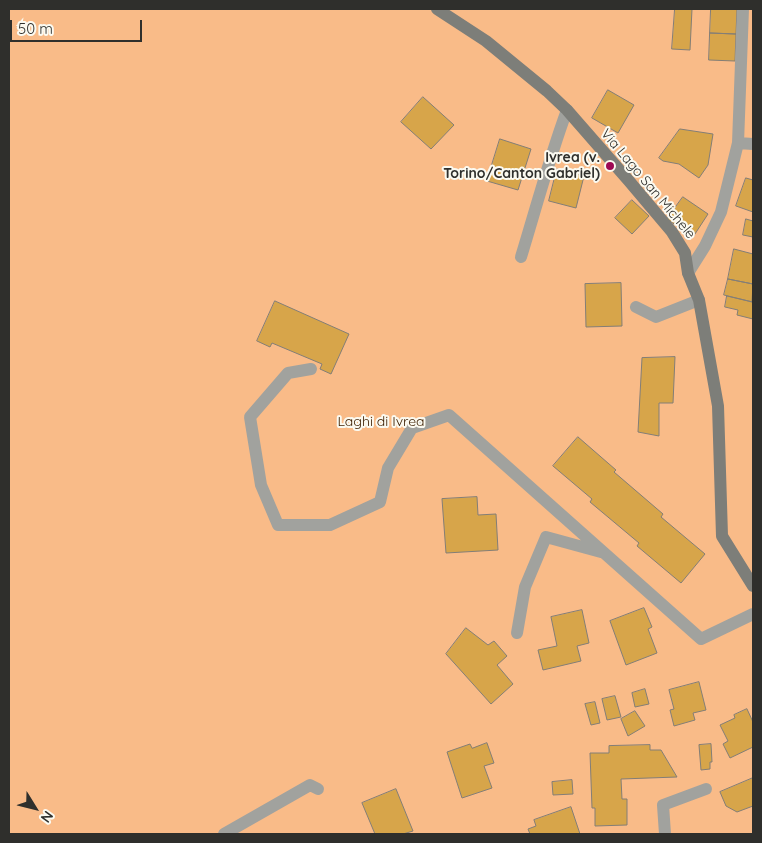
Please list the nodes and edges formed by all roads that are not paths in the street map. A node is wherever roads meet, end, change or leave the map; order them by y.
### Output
1 (437, 9) edge
2 (743, 9) edge
3 (567, 110) junction
4 (738, 143) junction
5 (753, 144) edge
6 (522, 257) dead end
7 (688, 273) junction
8 (699, 300) junction
9 (636, 307) dead end
10 (310, 369) dead end
11 (604, 552) junction
12 (753, 586) edge
13 (753, 614) edge
14 (517, 633) dead end
15 (318, 789) dead end
16 (706, 789) dead end
17 (224, 834) edge
18 (665, 834) edge

1 - 3 main road, Via Lago San Michele
2 - 4 street
3 - 6 street
3 - 7 main road, Via Lago San Michele
4 - 5 street
4 - 7 street
7 - 8 main road, Via Lago San Michele
8 - 9 street
8 - 12 main road, Via Lago San Michele
10 - 11 street
11 - 13 street
11 - 14 street
15 - 17 street
16 - 18 street

